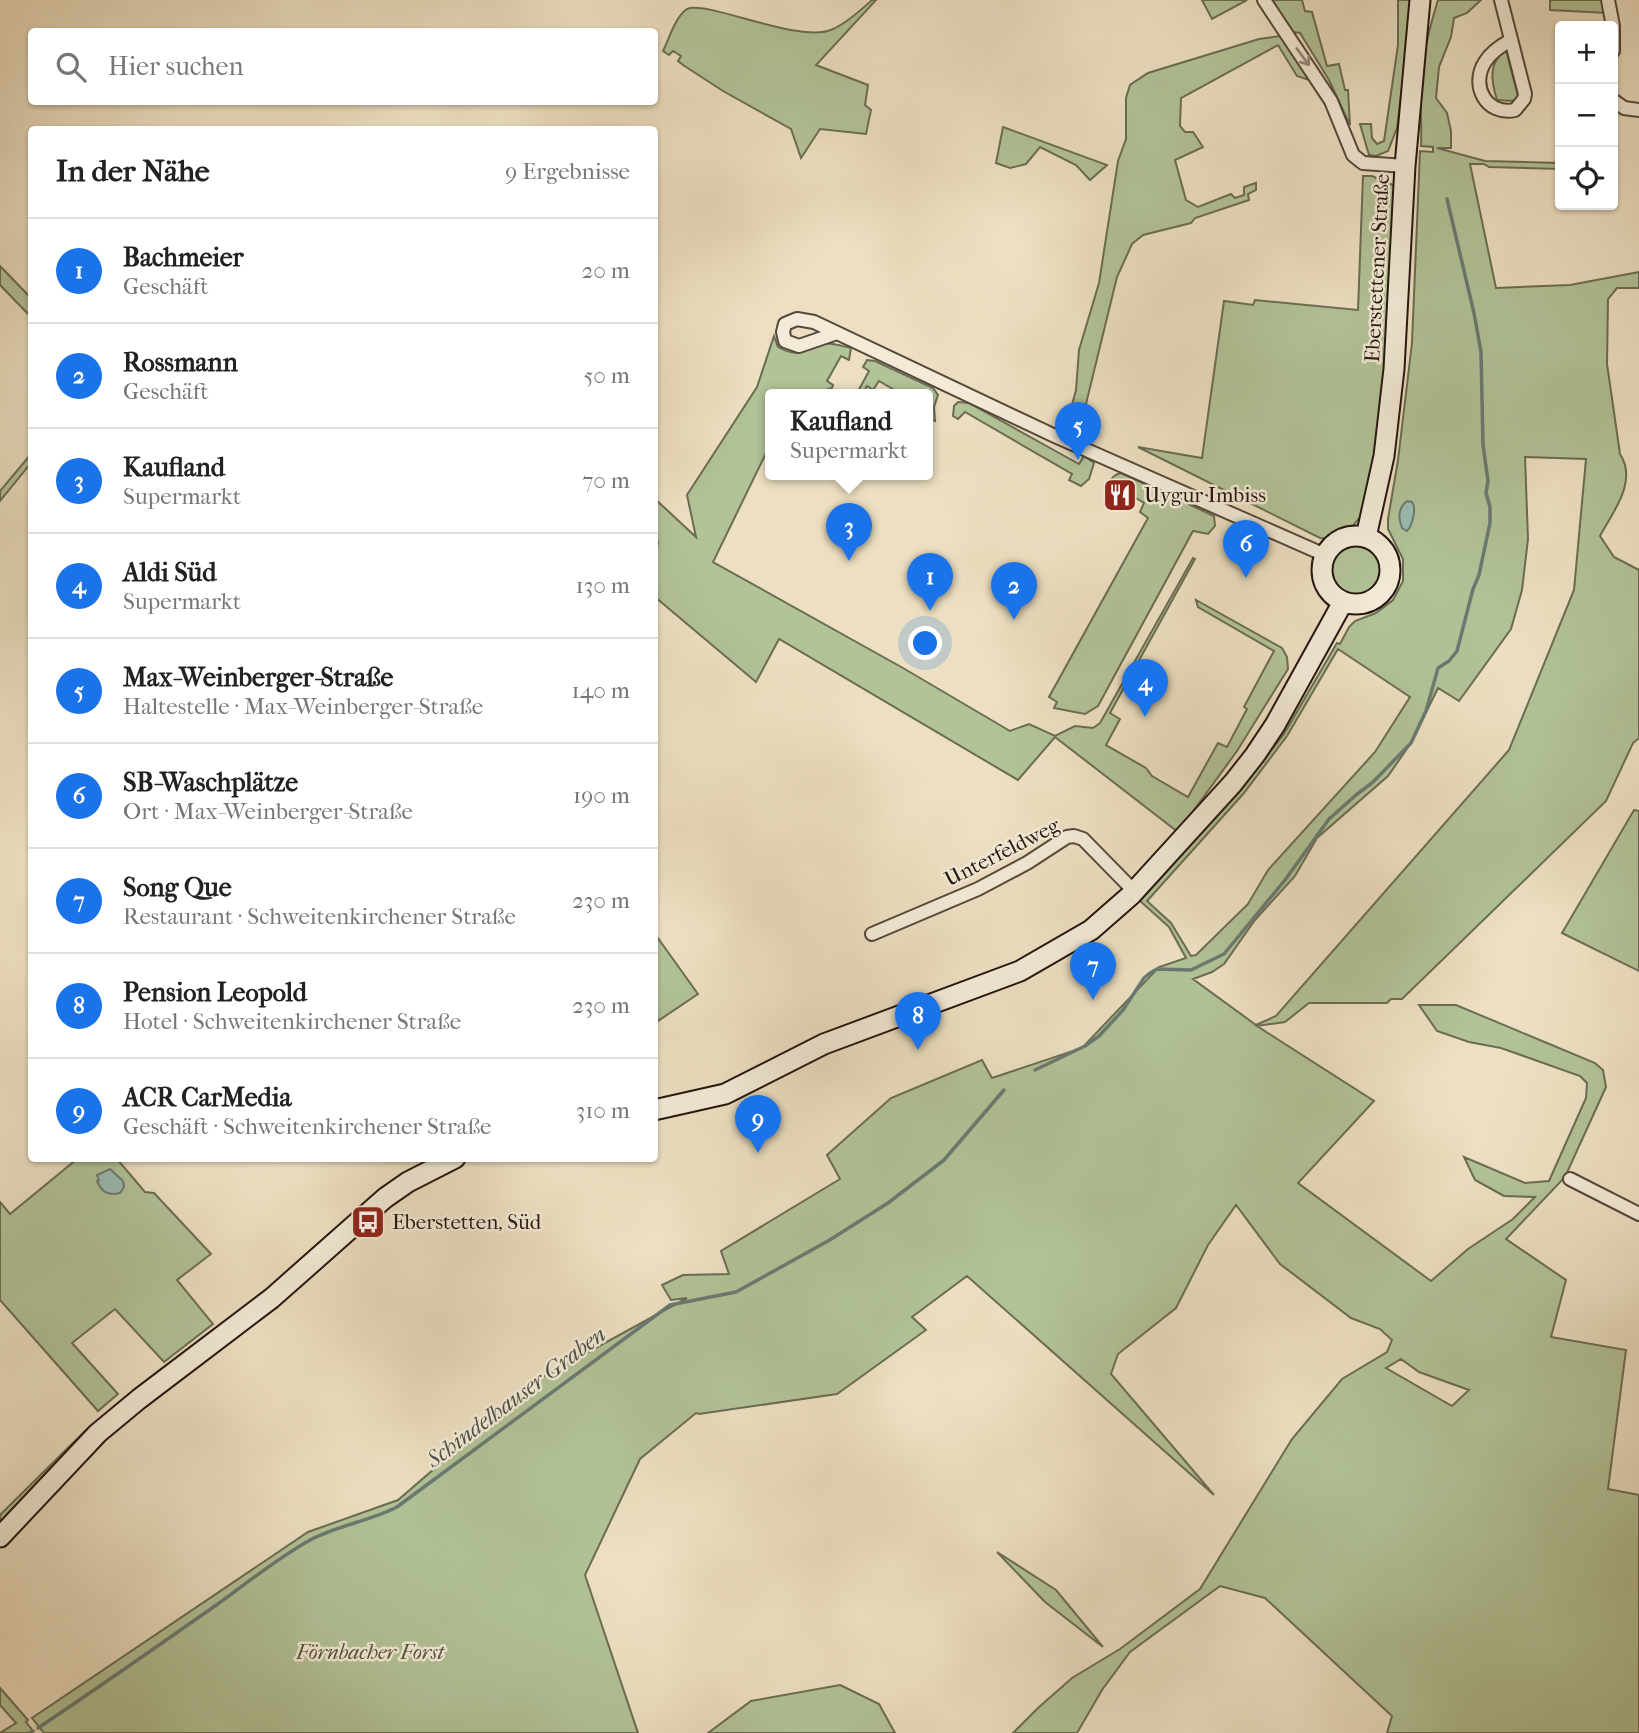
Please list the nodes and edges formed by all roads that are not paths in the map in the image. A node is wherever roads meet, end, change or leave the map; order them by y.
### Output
1 (1264, 0) edge
2 (1420, 0) edge
3 (1501, 0) edge
4 (1608, 0) edge
5 (1612, 21) edge
6 (1511, 40) junction
7 (1618, 104) edge
8 (1639, 110) edge
9 (1405, 166) junction
10 (837, 333) dead end
11 (1366, 537) junction
12 (1325, 555) junction
13 (1343, 601) junction
14 (1135, 891) junction
15 (873, 934) dead end
16 (658, 1110) edge
17 (447, 1162) edge
18 (1570, 1179) dead end
19 (1639, 1214) edge
20 (0, 1537) edge

1 -> 9 street
2 - 9 main road, Eberstettener Straße
3 - 6 street
4 - 5 street
6 - 6 street
7 - 8 street
9 - 11 main road, Eberstettener Straße
10 - 12 street
11 - 12 main road
11 - 13 main road
12 - 13 main road
13 - 14 main road
14 - 15 street, Unterfeldweg
14 - 16 main road
17 - 20 main road
18 - 19 street

